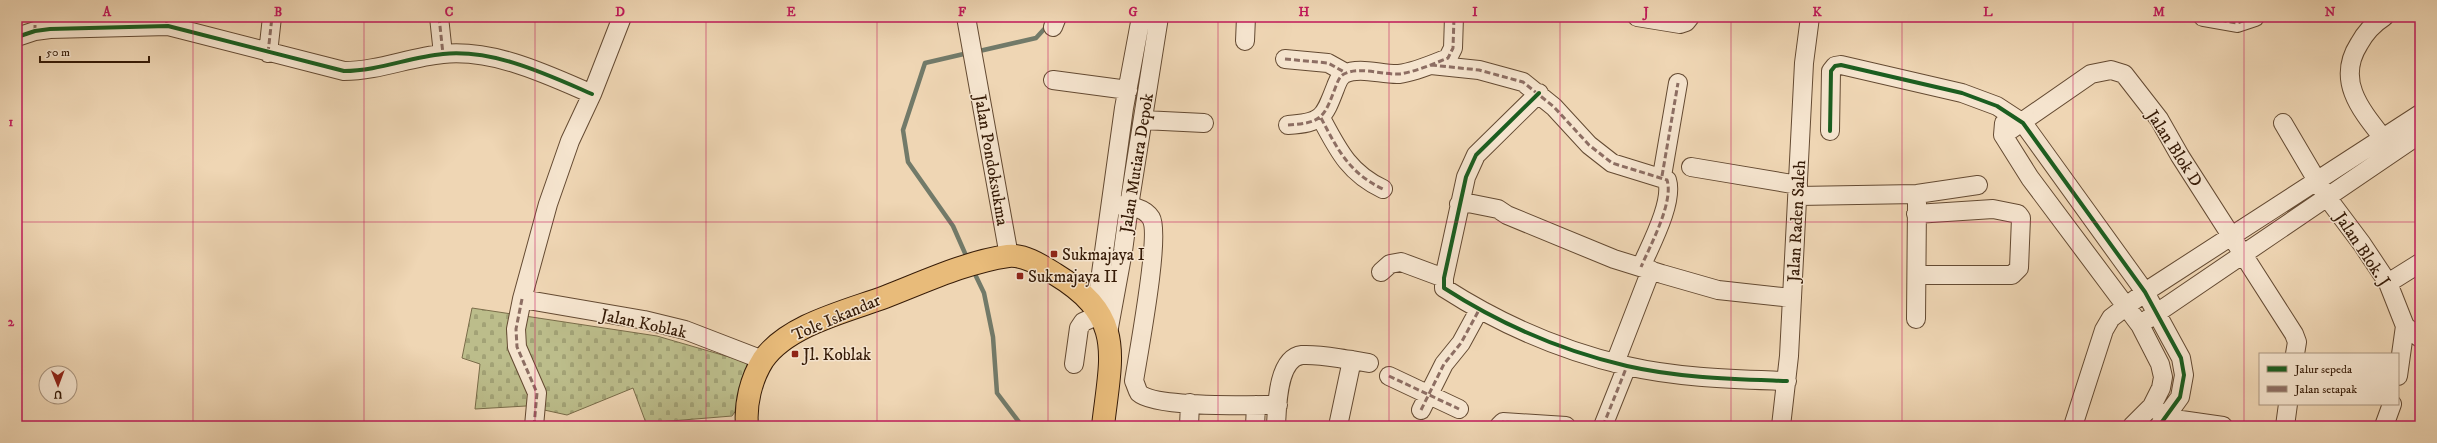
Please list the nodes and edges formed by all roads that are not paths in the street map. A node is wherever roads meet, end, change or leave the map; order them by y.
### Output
1 (272, 17) edge
2 (438, 17) edge
3 (622, 17) edge
4 (966, 17) edge
5 (1141, 17) edge
6 (1159, 17) edge
7 (1246, 17) edge
8 (1454, 17) edge
9 (1637, 17) edge
10 (1690, 17) edge
11 (1810, 17) edge
12 (2203, 17) edge
13 (2255, 17) edge
14 (2384, 17) edge
15 (166, 21) edge
16 (35, 24) edge
17 (17, 36) edge
18 (1245, 41) dead end
19 (268, 53) junction
20 (443, 54) junction
21 (1285, 59) dead end
22 (1431, 65) junction
23 (1346, 73) junction
24 (1053, 80) dead end
25 (1678, 83) dead end
26 (1128, 90) junction
27 (1539, 93) junction
28 (592, 94) junction
29 (2004, 111) junction
30 (2420, 114) edge
31 (1321, 118) junction
32 (1143, 120) junction
33 (1204, 123) dead end
34 (2023, 123) junction
35 (2283, 124) dead end
36 (1288, 125) dead end
37 (1830, 131) dead end
38 (2420, 134) edge
39 (2003, 135) junction
40 (2383, 138) junction
41 (1691, 167) dead end
42 (1662, 176) junction
43 (2317, 179) junction
44 (1978, 184) dead end
45 (1383, 189) dead end
46 (1798, 190) junction
47 (1917, 194) junction
48 (2326, 196) junction
49 (1459, 204) junction
50 (1120, 205) junction
51 (1916, 214) junction
52 (2231, 235) junction
53 (2245, 254) junction
54 (1009, 256) junction
55 (2420, 262) edge
56 (1646, 269) junction
57 (1381, 272) dead end
58 (1918, 275) junction
59 (1444, 283) junction
60 (2388, 283) junction
61 (2145, 292) junction
62 (1116, 297) junction
63 (1792, 298) junction
64 (522, 299) junction
65 (1146, 300) junction
66 (2126, 306) junction
67 (1480, 310) junction
68 (2157, 312) junction
69 (1101, 319) junction
70 (1916, 319) dead end
71 (2140, 325) junction
72 (2405, 326) junction
73 (2420, 338) edge
74 (2295, 353) edge
75 (763, 360) junction
76 (1074, 364) dead end
77 (1621, 364) junction
78 (2399, 369) edge
79 (1389, 376) dead end
80 (1787, 381) junction
81 (1190, 403) junction
82 (1424, 403) junction
83 (1256, 405) junction
84 (1278, 405) junction
85 (2288, 405) edge
86 (2392, 405) edge
87 (2152, 406) junction
88 (1459, 409) dead end
89 (2163, 422) edge
90 (534, 426) edge
91 (747, 426) edge
92 (1103, 426) edge
93 (1189, 426) edge
94 (1255, 426) edge
95 (1276, 426) edge
96 (1338, 426) edge
97 (1499, 426) edge
98 (1566, 426) edge
99 (1603, 426) edge
100 (1781, 426) edge
101 (2073, 426) edge
102 (2132, 426) edge
103 (2223, 426) edge
104 (2285, 426) edge
105 (2384, 426) edge

1 - 19 street
2 - 20 street
3 - 28 street
4 - 54 street, Jalan Pondoksukma
5 - 26 street, Jalan Mutiara Depok
6 - 32 street, Jalan Mutiara Depok
7 - 18 street
8 - 22 street
9 - 10 street
11 - 46 street, Jalan Raden Saleh
12 - 13 street
14 - 40 street
15 - 16 street
15 - 19 street
16 - 17 street
19 - 20 street
20 - 28 street
21 - 23 street
22 - 23 street
22 - 27 street
23 - 31 street
24 - 26 street
25 - 42 street
26 - 50 street, Jalan Mutiara Depok
27 - 42 street
27 - 49 street
28 - 64 street
29 - 34 street
29 - 37 street
29 - 39 street
30 - 40 street
31 - 36 street
31 - 45 street
32 - 33 street
32 - 50 street, Jalan Mutiara Depok
34 - 39 street
34 - 52 street, Jalan Blok D
34 - 61 street
35 - 43 street, Jalan Blok. J
38 - 48 street
39 - 66 street
40 - 43 street
41 - 46 street
42 - 56 street
43 - 48 street, Jalan Blok. J
43 - 52 street
44 - 47 street
46 - 47 street
46 - 63 street, Jalan Raden Saleh
47 - 51 street
48 - 53 street
48 - 60 street, Jalan Blok. J
49 - 56 street
49 - 59 street
50 - 62 street, Jalan Mutiara Depok
50 - 65 street
50 - 69 street, Jalan Mutiara Depok
51 - 58 street
51 - 58 street
52 - 53 street, Jalan Blok D
52 - 61 street
53 - 68 street
53 - 74 street, Jalan Blok D
54 - 69 main road
54 - 75 main road, Tole Iskandar
55 - 60 street
56 - 63 street
56 - 77 street
57 - 59 street
58 - 70 street
59 - 67 street
60 - 72 street, Jalan Blok. J
61 - 66 street
61 - 68 street
62 - 65 street
62 - 69 street, Jalan Mutiara Depok
63 - 80 street, Jalan Raden Saleh
64 - 75 street, Jalan Koblak
64 - 90 street
65 - 81 street
66 - 71 street
66 - 101 street
67 - 77 street
67 - 82 street
68 - 71 street
68 - 89 street
69 - 76 street
69 - 92 main road
71 - 87 street
72 - 73 street
72 - 78 street
75 - 91 main road, Tole Iskandar
77 - 80 street
77 - 99 street
79 - 82 street
80 - 100 street, Jalan Raden Saleh
81 - 83 street
81 - 93 street
82 - 88 street
83 - 84 street
83 - 94 street
84 - 95 street
84 - 96 street
85 - 104 street
86 - 105 street
87 - 89 street
87 - 102 street
89 - 103 street
97 - 98 street

